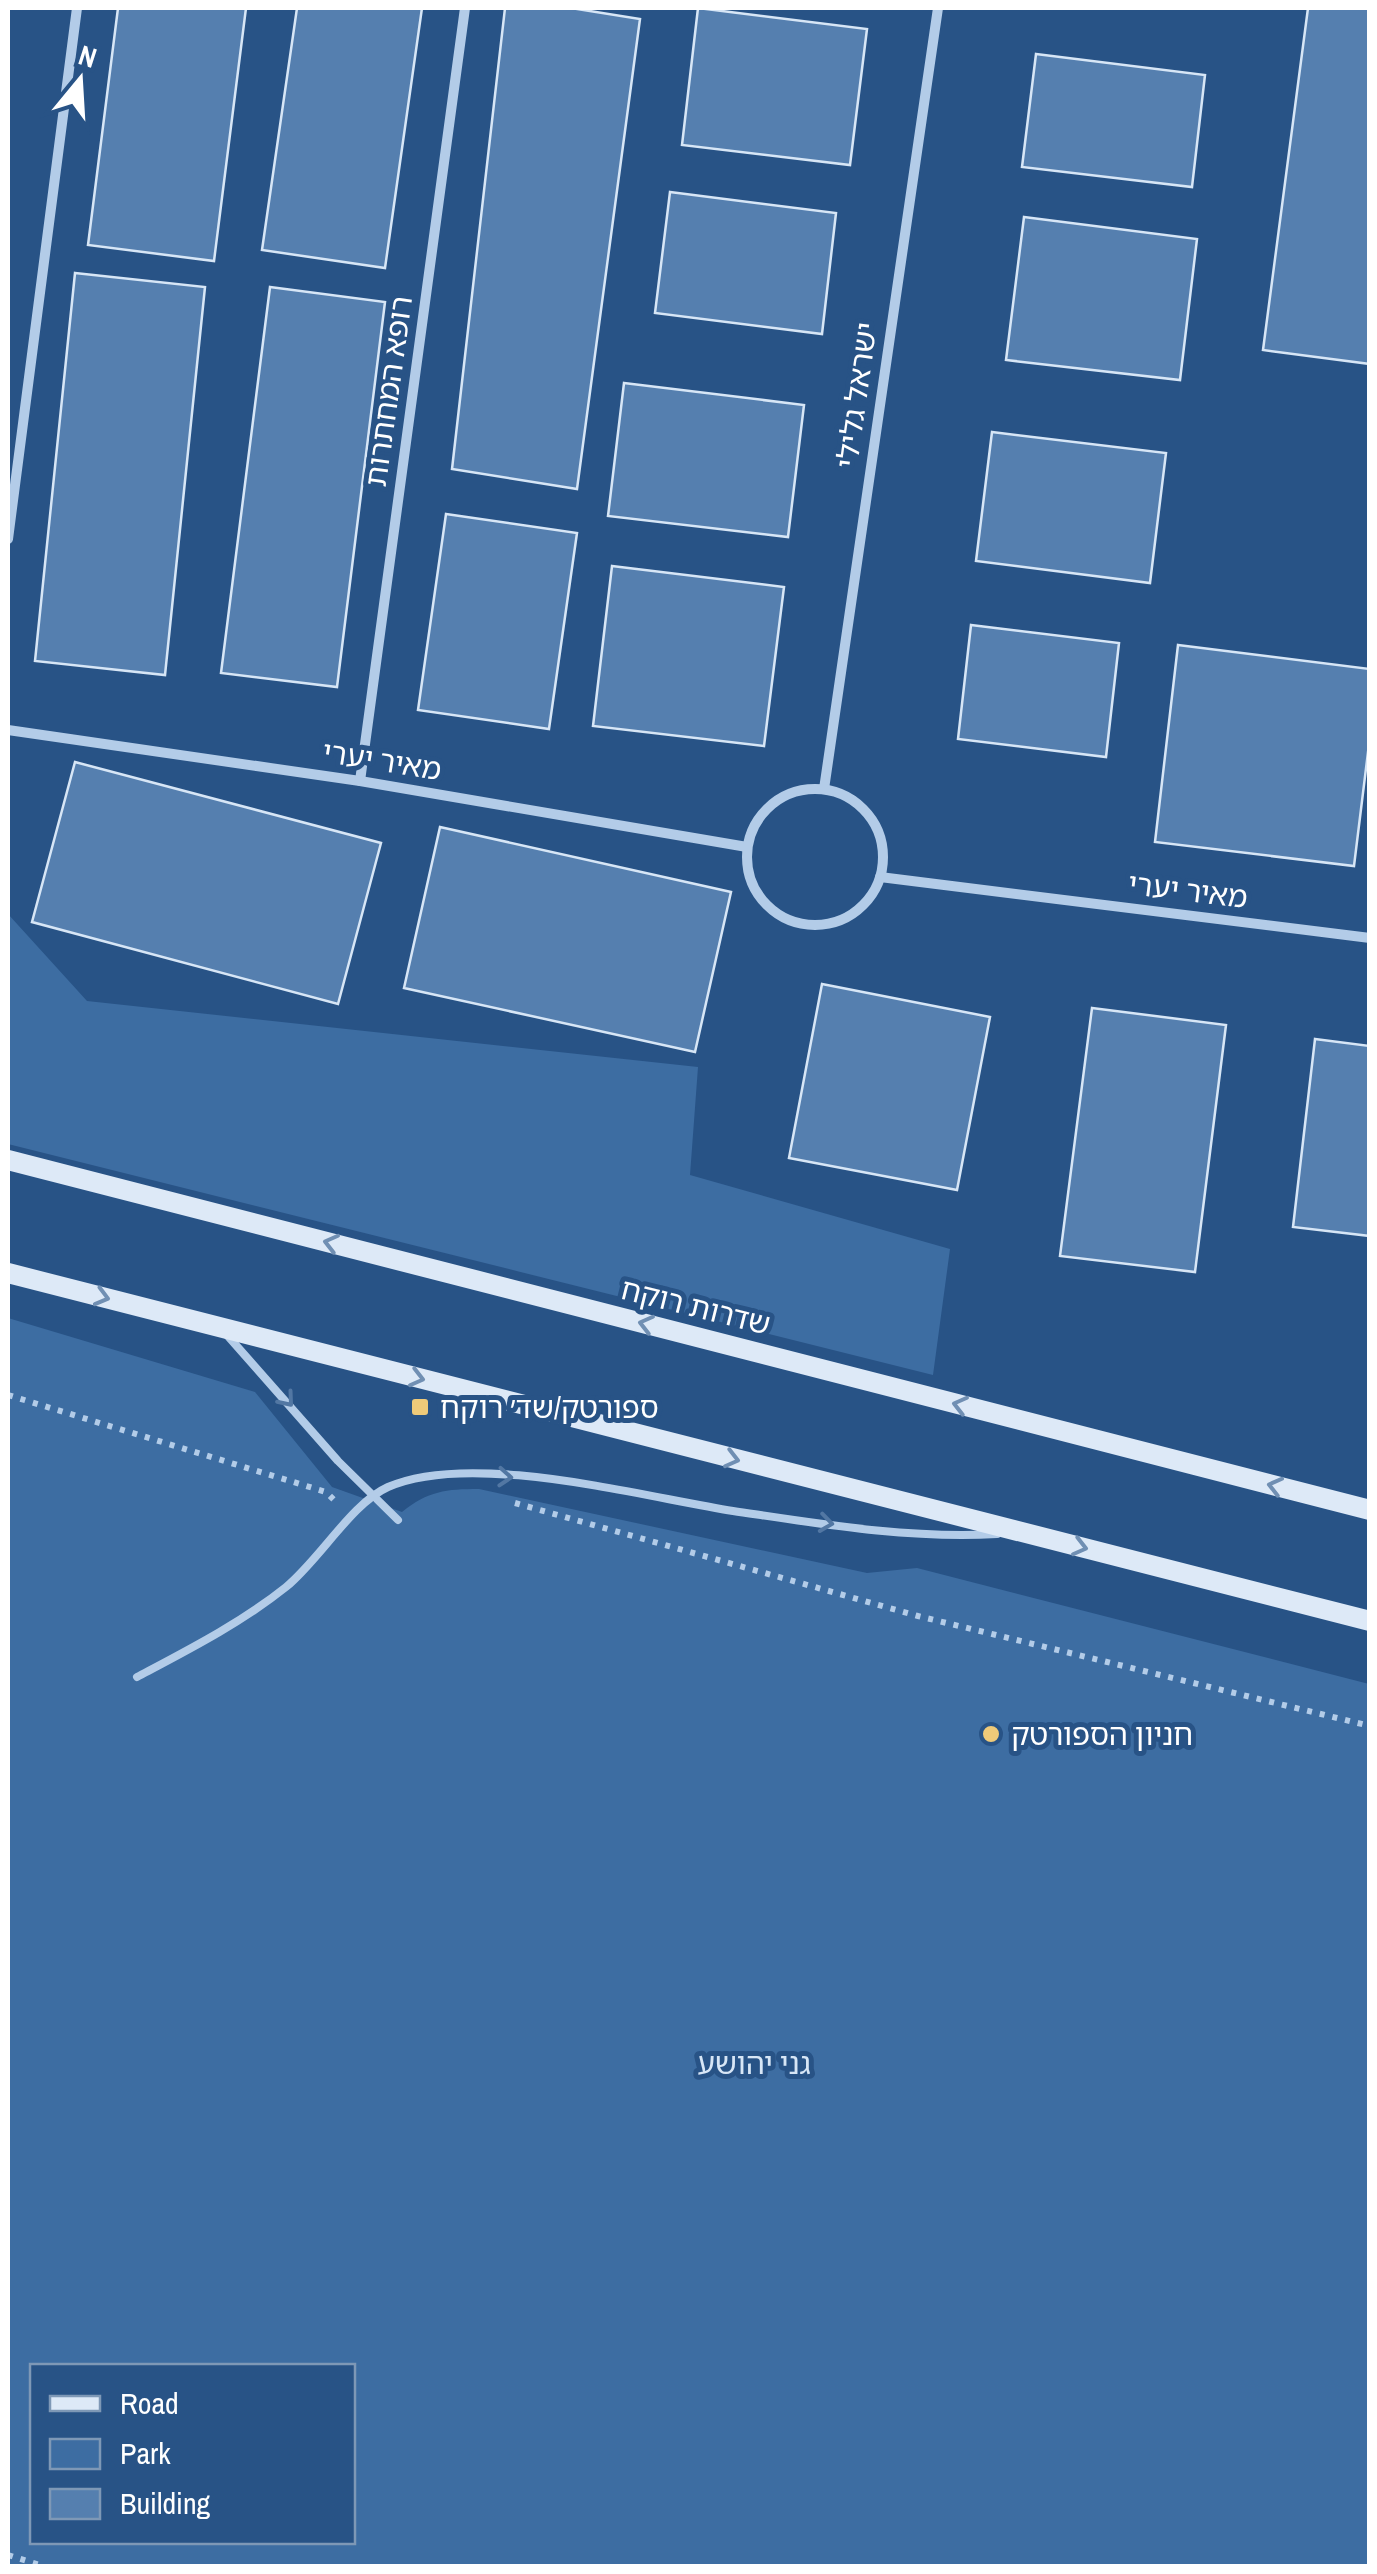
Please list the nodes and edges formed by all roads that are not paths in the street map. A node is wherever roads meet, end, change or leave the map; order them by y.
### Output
1 (77, 8) edge
2 (465, 8) edge
3 (938, 8) edge
4 (8, 539) edge
5 (8, 730) edge
6 (360, 781) junction
7 (824, 789) junction
8 (747, 847) junction
9 (880, 877) junction
10 (1370, 938) edge
11 (8, 1160) edge
12 (8, 1273) edge
13 (220, 1328) junction
14 (375, 1493) junction
15 (1370, 1510) edge
16 (398, 1520) dead end
17 (1022, 1532) junction
18 (1370, 1621) edge
19 (137, 1677) dead end

1 - 4 street
2 - 6 street, רופא המחתרות
3 - 7 street, ישראל גלילי
5 - 6 street, מאיר יערי
6 - 8 street, מאיר יערי
7 - 8 street
7 - 9 street
8 - 9 street
9 - 10 street, מאיר יערי
15 -> 11 main road, שדרות רוקח
12 -> 13 main road
13 -> 14 lane
13 -> 17 main road
14 - 16 lane
14 -> 17 lane
14 - 19 lane
17 -> 18 main road

